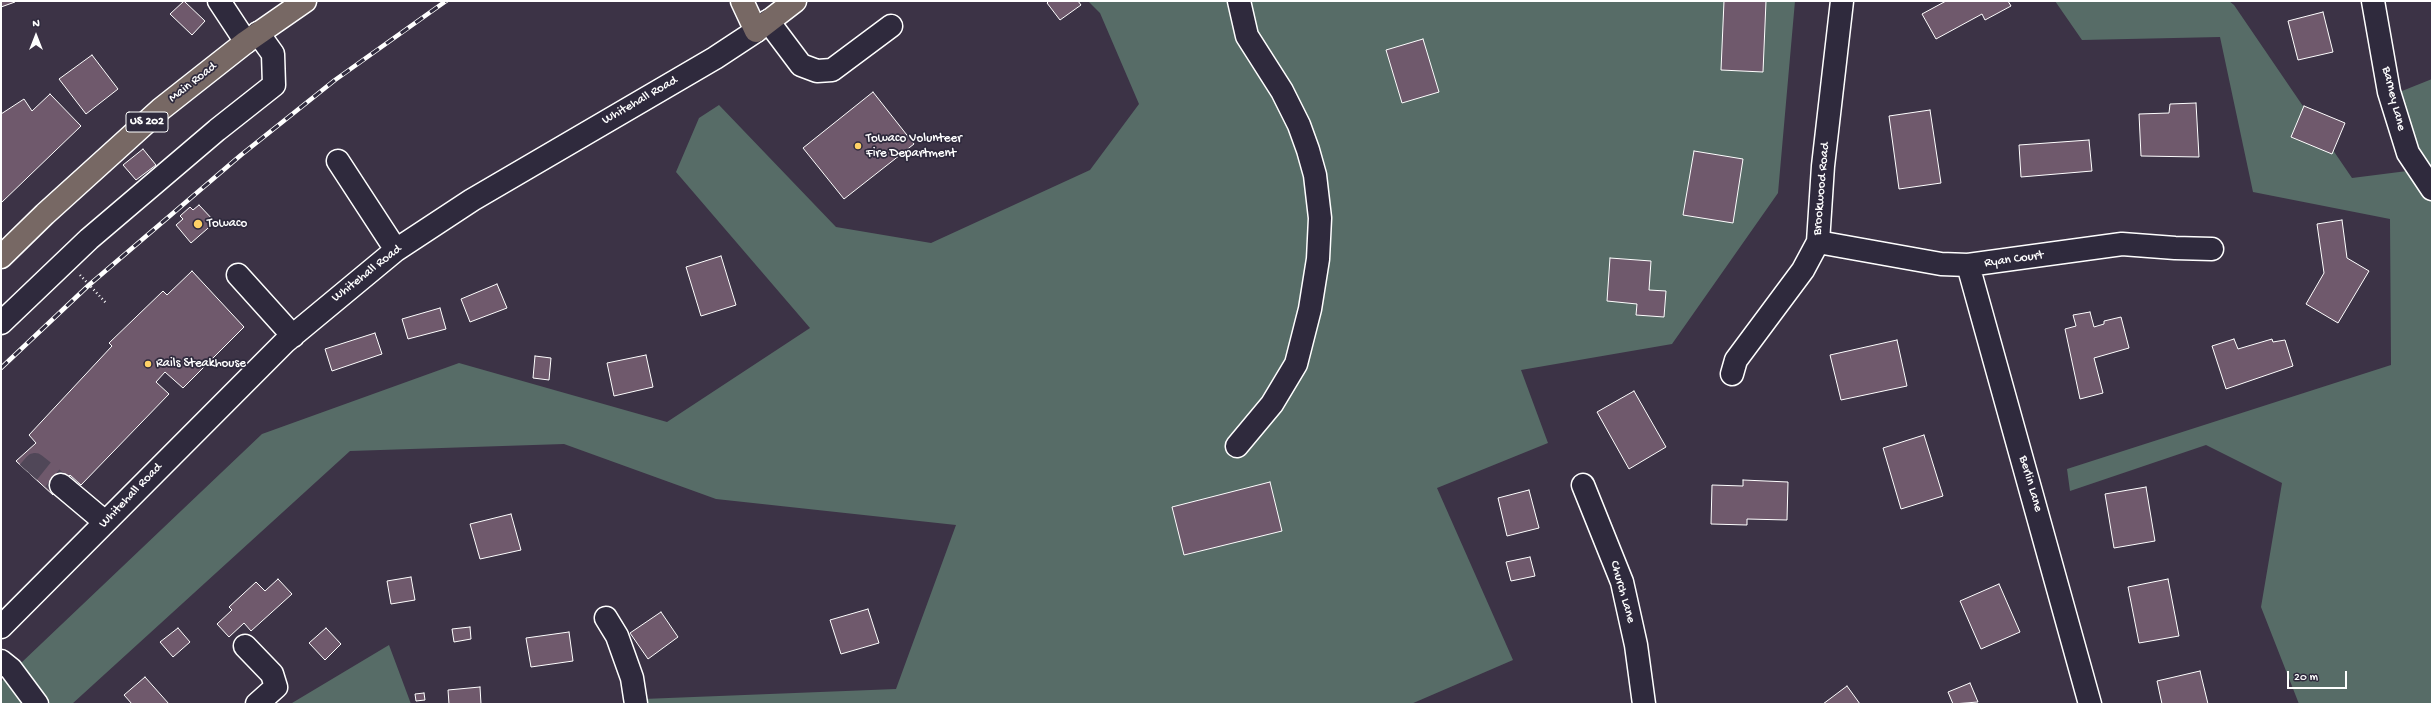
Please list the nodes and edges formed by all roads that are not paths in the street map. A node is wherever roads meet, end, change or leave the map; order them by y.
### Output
1 (219, 1) edge
2 (305, 1) edge
3 (742, 1) edge
4 (795, 1) edge
5 (1239, 1) edge
6 (1842, 1) edge
7 (2373, 1) edge
8 (762, 26) junction
9 (891, 26) dead end
10 (252, 38) junction
11 (338, 161) dead end
12 (2432, 189) edge
13 (1818, 242) junction
14 (2212, 249) dead end
15 (396, 250) junction
16 (1, 258) edge
17 (1968, 265) junction
18 (238, 275) dead end
19 (1, 323) edge
20 (292, 336) junction
21 (1732, 374) dead end
22 (1237, 446) dead end
23 (61, 485) tunnel mouth
24 (1583, 485) dead end
25 (105, 522) junction
26 (606, 618) dead end
27 (1, 627) edge
28 (245, 646) dead end
29 (1, 661) edge
30 (37, 704) edge
31 (257, 704) edge
32 (636, 704) edge
33 (1644, 704) edge
34 (2090, 704) edge

1 - 10 street
2 - 10 main road, Main Road / US 202
3 - 8 main road
4 - 8 main road, Whitehall Road
5 - 22 street
6 - 13 street, Brookwood Road
7 - 12 street, Barney Lane
8 - 9 street
8 - 15 street, Whitehall Road
10 - 16 main road, Main Road / US 202
10 - 19 street
11 - 15 street
13 - 17 street, Ryan Court
13 - 21 street, Brookwood Road
14 - 17 street, Ryan Court
15 - 20 street, Whitehall Road
17 - 34 street, Berlin Lane
18 - 20 street
20 - 25 street, Whitehall Road
23 - 25 street
24 - 33 street, Church Lane
25 - 27 street, Whitehall Road
26 - 32 street
28 - 31 street
29 - 30 street

